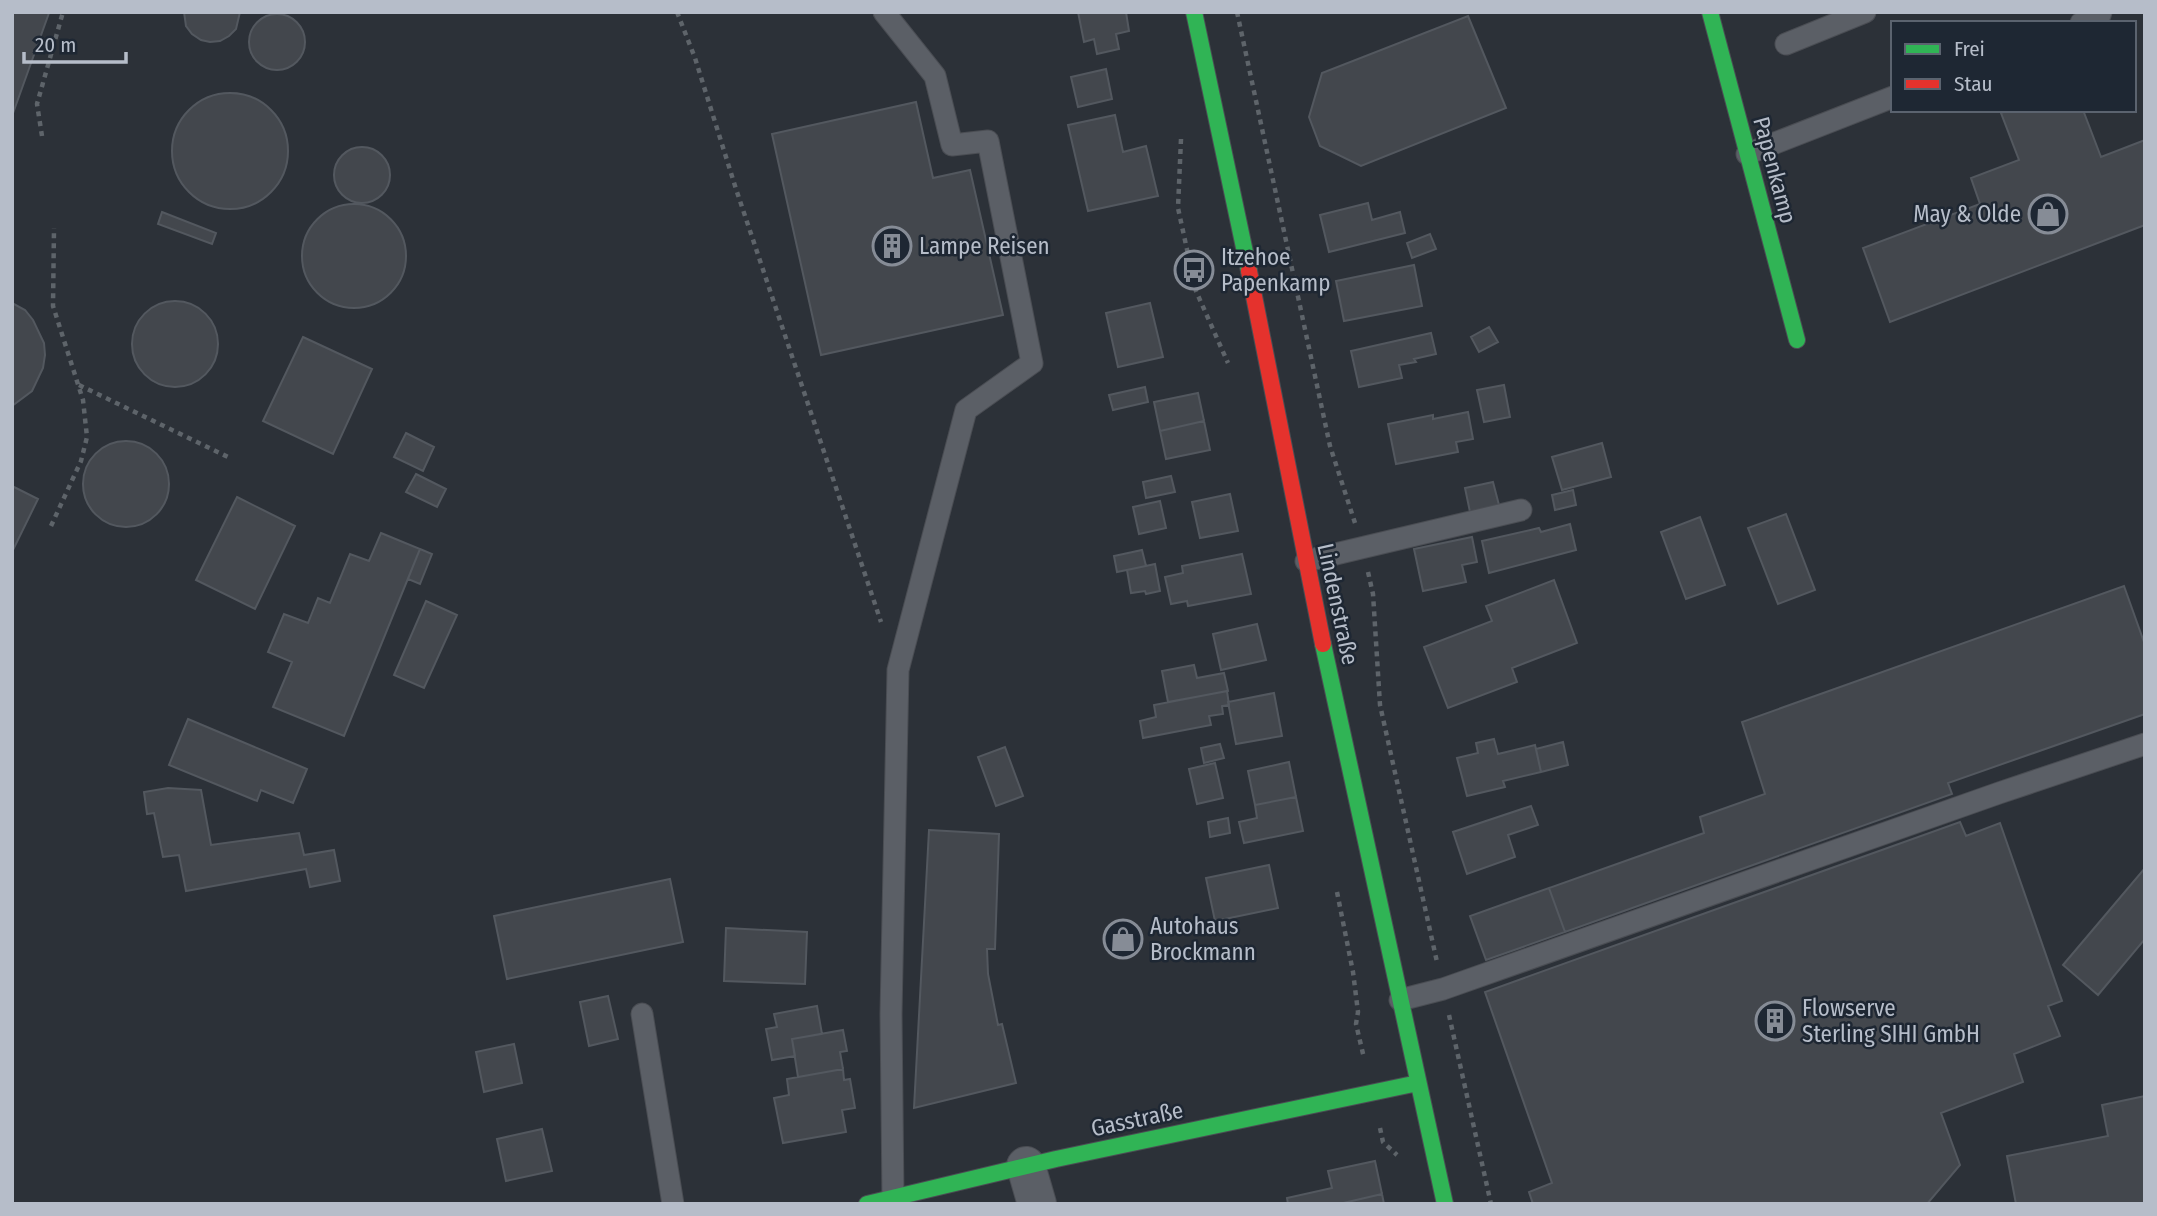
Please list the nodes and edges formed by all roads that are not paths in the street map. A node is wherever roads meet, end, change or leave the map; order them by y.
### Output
1 (884, 12) edge
2 (1194, 12) edge
3 (1710, 12) edge
4 (1865, 12) edge
5 (2101, 12) edge
6 (2086, 21) edge
7 (1786, 44) dead end
8 (1891, 98) edge
9 (1747, 154) junction
10 (1797, 340) dead end
11 (1521, 510) dead end
12 (1306, 561) junction
13 (2145, 744) edge
14 (1400, 1000) junction
15 (642, 1014) dead end
16 (1418, 1083) junction
17 (1026, 1166) junction
18 (893, 1198) junction
19 (673, 1204) edge
20 (867, 1204) edge
21 (1037, 1204) edge
22 (1445, 1204) edge

1 - 18 lane
2 - 12 main road, Lindenstraße
3 - 9 main road, Papenkamp
4 - 7 lane
5 - 6 lane
8 - 9 lane
9 - 10 main road, Papenkamp
11 - 12 lane
12 - 14 main road, Lindenstraße
13 - 14 lane
14 - 16 main road, Lindenstraße
15 - 19 lane
16 - 17 main road, Gasstraße
16 - 22 main road, Lindenstraße
17 - 18 main road, Gasstraße
17 - 21 street
18 - 20 main road, Gasstraße

